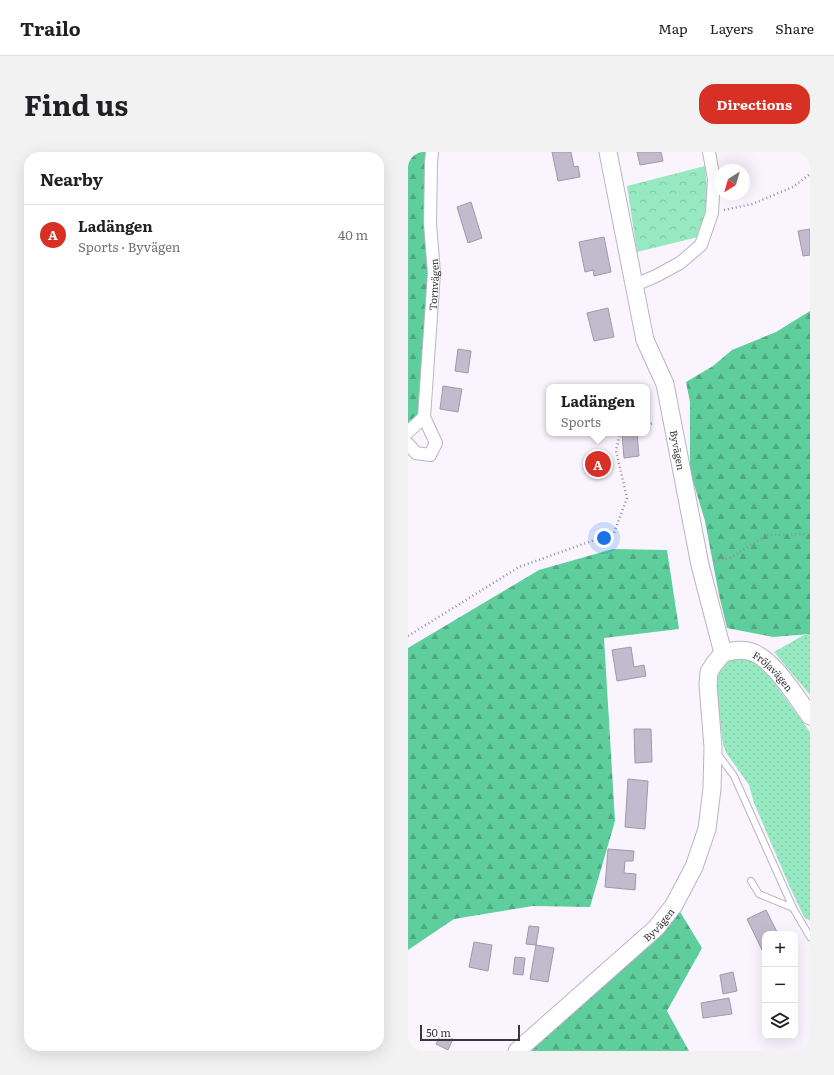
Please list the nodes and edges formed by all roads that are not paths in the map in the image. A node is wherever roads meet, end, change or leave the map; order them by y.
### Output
1 (432, 152) edge
2 (608, 152) edge
3 (709, 152) edge
4 (634, 285) junction
5 (424, 417) junction
6 (408, 432) edge
7 (408, 444) edge
8 (723, 654) junction
9 (810, 716) edge
10 (713, 747) junction
11 (751, 881) dead end
12 (793, 908) junction
13 (808, 928) edge
14 (810, 937) edge
15 (517, 1051) edge

1 - 5 street, Tornvägen
2 - 4 street, Byvägen
3 - 4 street
4 - 8 street, Byvägen
5 - 6 street
5 - 7 street, Tornvägen
8 - 9 street, Fröjavägen
8 - 10 street, Byvägen
10 - 12 lane
10 - 15 street, Byvägen
11 - 12 lane
12 - 13 lane
13 - 14 lane

